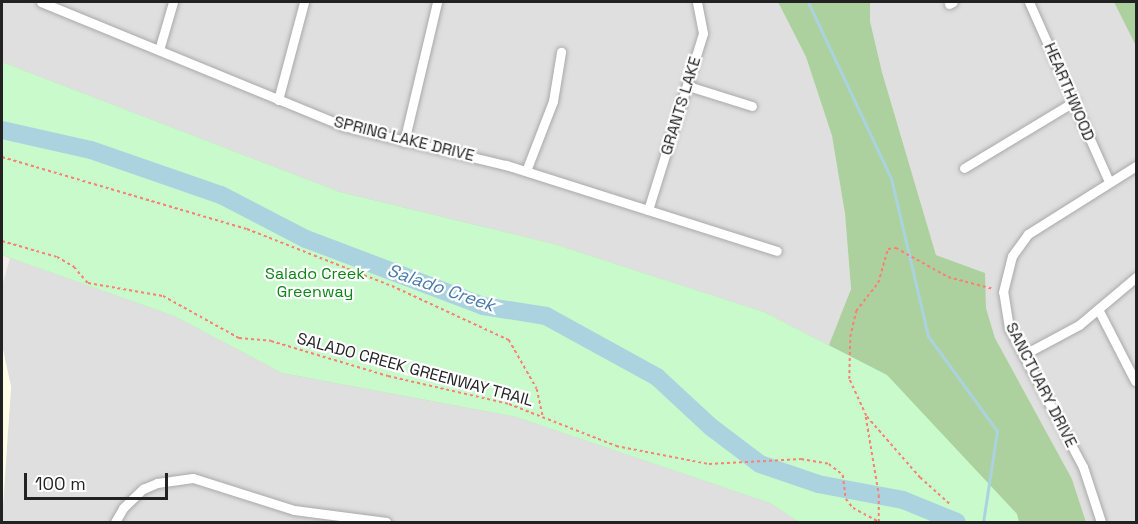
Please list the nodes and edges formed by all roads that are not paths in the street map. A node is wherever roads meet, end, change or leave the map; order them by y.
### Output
1 (43, 2) edge
2 (173, 2) edge
3 (304, 2) edge
4 (438, 2) edge
5 (697, 2) edge
6 (1029, 2) edge
7 (159, 50) junction
8 (561, 52) dead end
9 (688, 86) junction
10 (278, 100) junction
11 (1075, 101) junction
12 (752, 106) dead end
13 (404, 142) junction
14 (1137, 166) edge
15 (964, 168) dead end
16 (526, 171) junction
17 (1109, 182) junction
18 (648, 210) junction
19 (777, 250) dead end
20 (1137, 277) edge
21 (1098, 309) junction
22 (1023, 355) junction
23 (1136, 381) edge
24 (115, 522) edge
25 (386, 522) edge
26 (1101, 522) edge

1 - 7 street, SPRING LAKE DRIVE
2 - 7 street
3 - 10 street
4 - 13 street
5 - 9 street, GRANTS LAKE
6 - 11 street, HEARTHWOOD
7 - 10 street, SPRING LAKE DRIVE
8 - 16 street
9 - 12 street
9 - 18 street, GRANTS LAKE
10 - 13 street, SPRING LAKE DRIVE
11 - 15 street
11 - 17 street, HEARTHWOOD
13 - 16 street, SPRING LAKE DRIVE
14 - 17 street, SANCTUARY DRIVE
16 - 18 street, SPRING LAKE DRIVE
17 - 22 street, SANCTUARY DRIVE
18 - 19 street, SPRING LAKE DRIVE
20 - 21 street
21 - 22 street
21 - 23 street
22 - 26 street, SANCTUARY DRIVE
24 - 25 street

